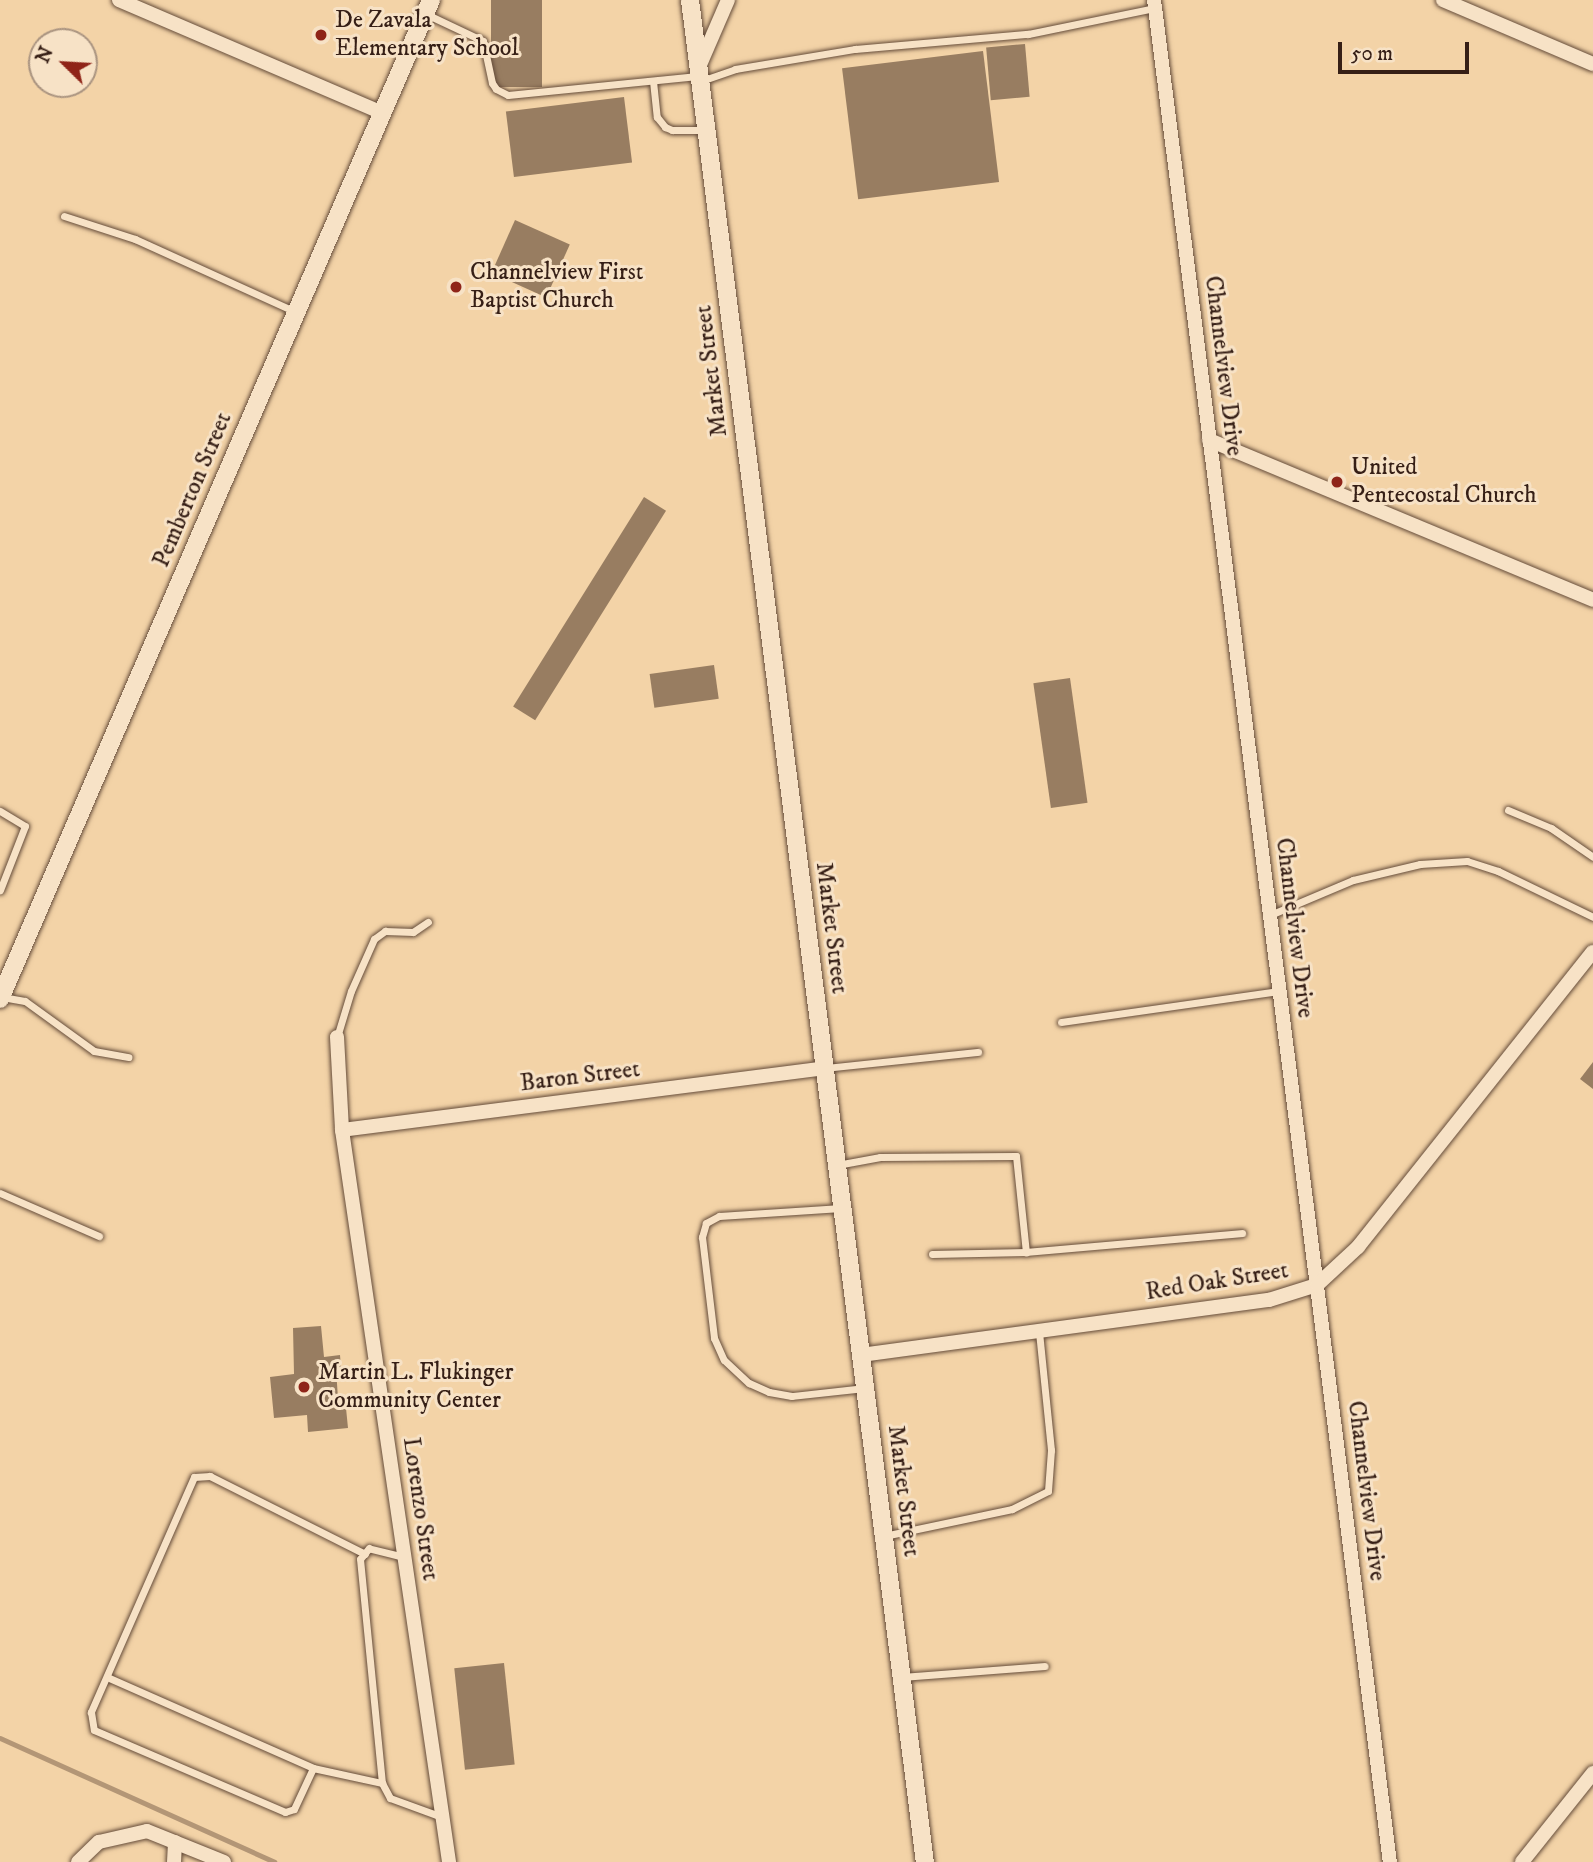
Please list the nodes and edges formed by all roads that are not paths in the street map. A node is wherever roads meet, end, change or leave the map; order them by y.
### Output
1 (118, 0) edge
2 (690, 0) edge
3 (728, 0) edge
4 (1443, 0) edge
5 (1154, 4) edge
6 (428, 7) edge
7 (1593, 64) edge
8 (700, 74) junction
9 (653, 80) junction
10 (383, 113) junction
11 (707, 130) junction
12 (64, 216) dead end
13 (297, 312) junction
14 (1209, 440) junction
15 (1593, 600) edge
16 (1508, 810) dead end
17 (0, 811) edge
18 (1593, 858) edge
19 (0, 890) edge
20 (1270, 915) junction
21 (1593, 917) edge
22 (428, 922) dead end
23 (1593, 952) edge
24 (1279, 991) junction
25 (0, 998) edge
26 (1060, 1022) dead end
27 (337, 1037) joint
28 (978, 1052) dead end
29 (128, 1057) dead end
30 (824, 1068) junction
31 (342, 1130) junction
32 (836, 1165) junction
33 (0, 1193) edge
34 (842, 1208) junction
35 (1242, 1233) dead end
36 (99, 1236) dead end
37 (1026, 1252) junction
38 (932, 1254) dead end
39 (1317, 1285) junction
40 (1040, 1331) junction
41 (861, 1355) junction
42 (865, 1387) junction
43 (884, 1536) junction
44 (365, 1554) junction
45 (404, 1557) junction
46 (1045, 1666) dead end
47 (107, 1677) junction
48 (901, 1677) junction
49 (313, 1768) junction
50 (1593, 1773) edge
51 (382, 1783) junction
52 (443, 1817) junction
53 (175, 1842) junction
54 (78, 1862) edge
55 (174, 1862) edge
56 (224, 1862) edge
57 (449, 1862) edge
58 (925, 1862) edge
59 (1390, 1862) edge
60 (1522, 1862) edge

1 - 10 street
2 - 8 street, Market Street
3 - 8 street
4 - 7 street
5 - 8 lane
5 - 14 street, Channelview Drive
6 - 9 lane
6 - 10 street, Pemberton Street
8 - 9 lane
8 - 11 street, Market Street
9 - 11 lane
10 - 13 street, Pemberton Street
11 - 30 street, Market Street
12 - 13 lane
13 - 25 street, Pemberton Street
14 - 15 street
14 - 20 street, Channelview Drive
16 - 18 lane
17 - 19 lane
20 - 21 lane
20 - 24 street, Channelview Drive
22 - 27 lane
23 - 39 street, Red Oak Street
24 - 26 lane
24 - 39 street, Channelview Drive
25 - 29 lane
27 - 31 street, Lorenzo Street
28 - 30 lane
30 - 31 street, Baron Street
30 - 32 street, Market Street
31 - 45 street, Lorenzo Street
32 - 34 street, Market Street
32 - 37 lane
33 - 36 lane
34 - 41 street, Market Street
34 - 42 lane
35 - 37 lane
37 - 38 lane
39 - 40 street, Red Oak Street
39 - 59 street, Channelview Drive
40 - 41 street, Red Oak Street
40 - 43 lane
41 - 42 street, Market Street
42 - 43 street, Market Street
43 - 48 street, Market Street
44 - 45 lane
44 - 47 lane
44 - 51 lane
45 - 52 street, Lorenzo Street
46 - 48 lane
47 - 49 lane
47 - 49 lane
48 - 58 street, Market Street
49 - 51 lane
50 - 60 street
51 - 52 lane
52 - 57 street, Lorenzo Street
53 - 54 street
53 - 55 street
53 - 56 street

